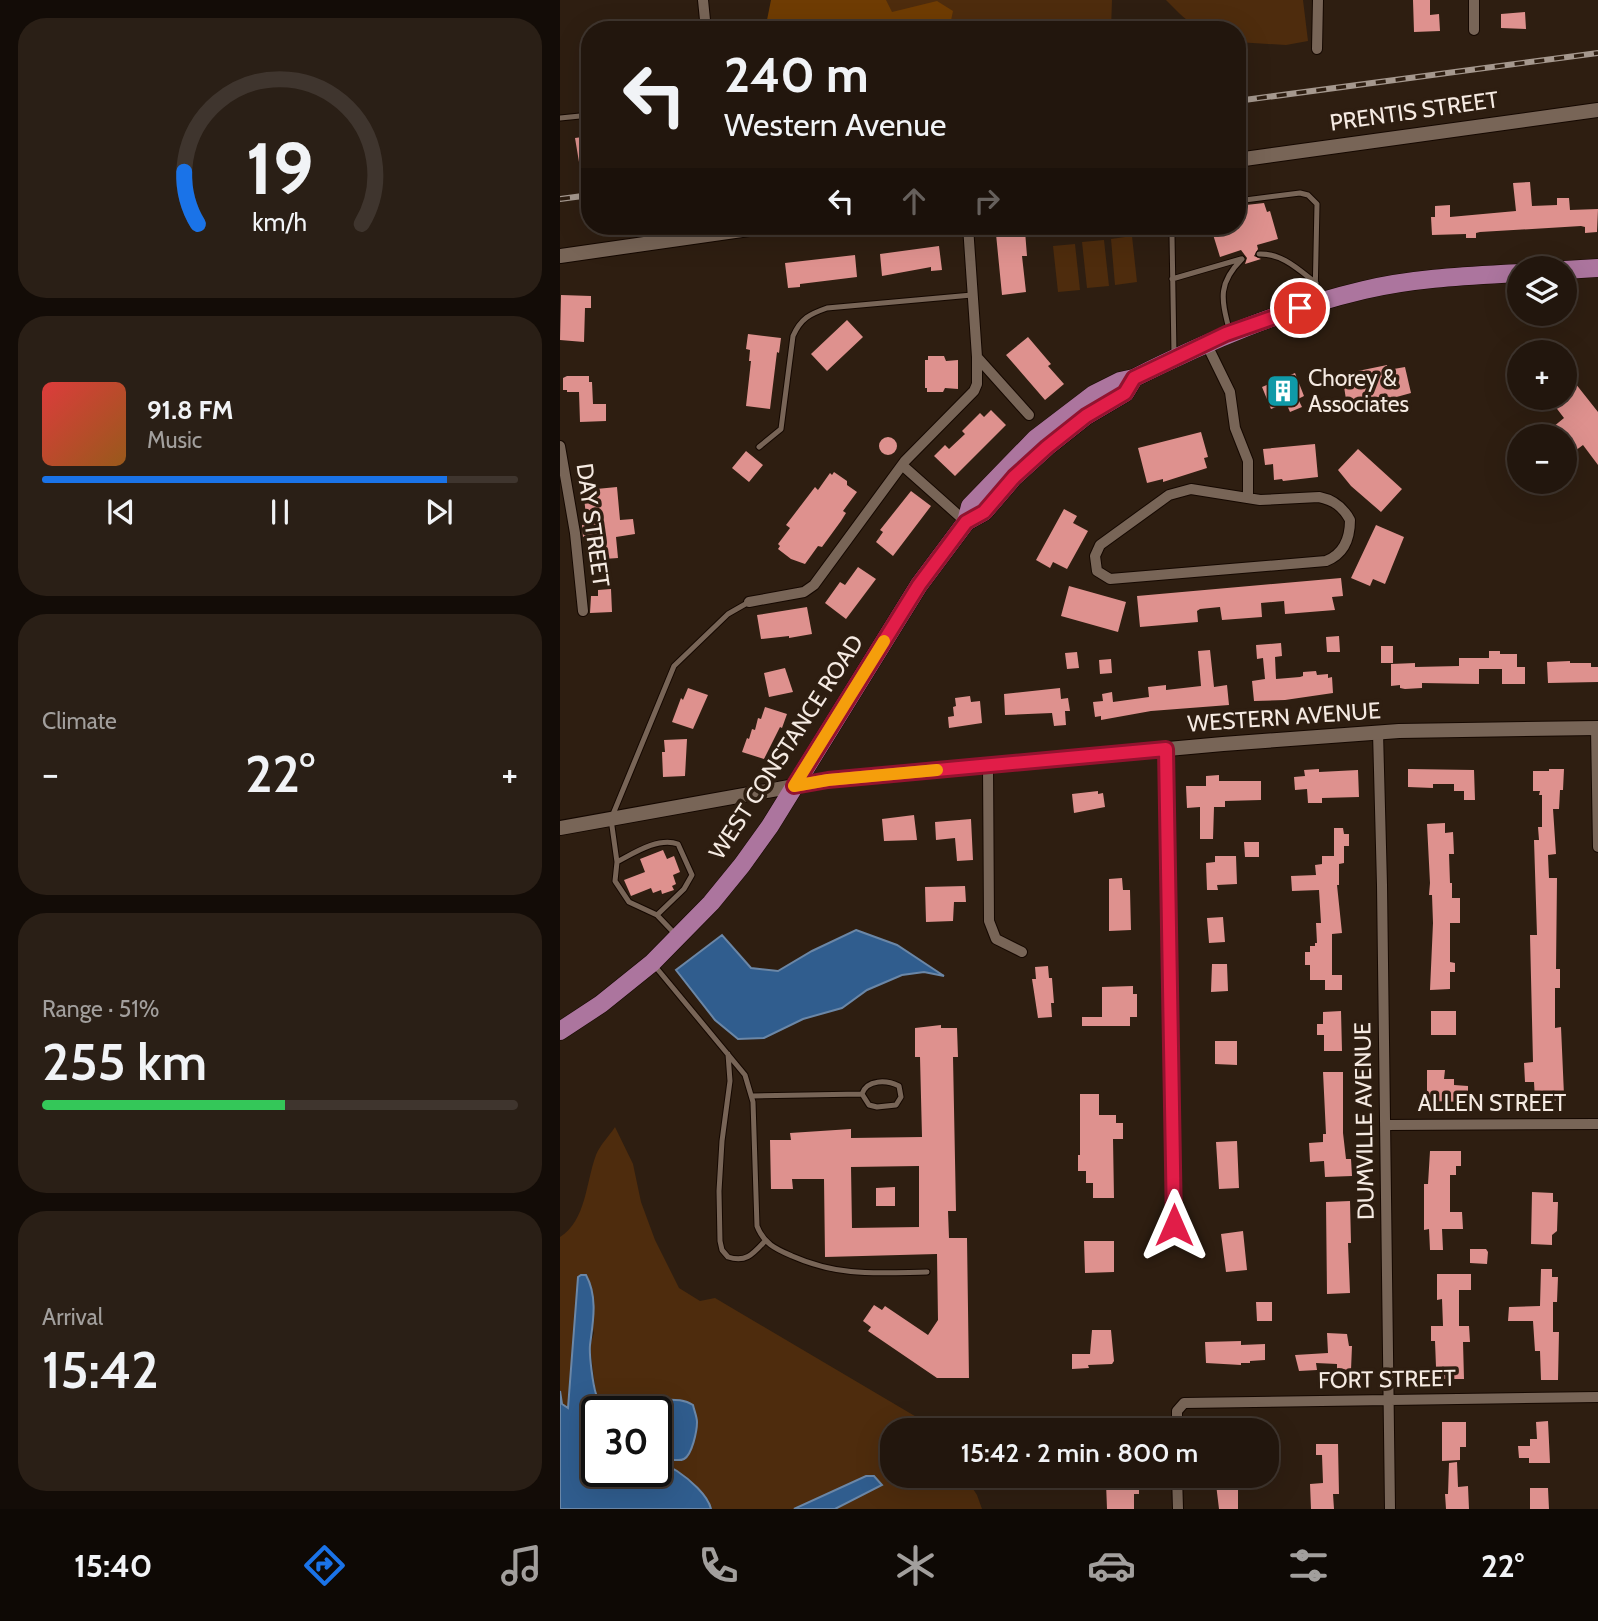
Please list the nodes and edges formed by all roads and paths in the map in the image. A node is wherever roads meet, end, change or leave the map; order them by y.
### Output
1 (703, 0) edge
2 (1318, 0) edge
3 (1474, 0) edge
4 (705, 21) edge
5 (1474, 30) dead end
6 (1317, 49) dead end
7 (1598, 110) edge
8 (581, 116) edge
9 (560, 118) edge
10 (1246, 158) edge
11 (1246, 200) edge
12 (707, 235) edge
13 (969, 235) edge
14 (1172, 235) edge
15 (1259, 254) dead end
16 (560, 256) edge
17 (1598, 268) edge
18 (1577, 269) edge
19 (1507, 274) edge
20 (1172, 279) junction
21 (1316, 283) junction
22 (972, 295) junction
23 (1314, 303) junction
24 (1230, 332) junction
25 (1206, 342) junction
26 (977, 357) junction
27 (1174, 358) junction
28 (1030, 415) dead end
29 (560, 446) edge
30 (760, 447) dead end
31 (902, 465) junction
32 (1248, 498) junction
33 (966, 522) junction
34 (749, 602) joint
35 (583, 611) dead end
36 (1597, 728) edge
37 (1378, 732) junction
38 (1166, 749) junction
39 (988, 766) junction
40 (794, 786) junction
41 (611, 819) junction
42 (560, 828) edge
43 (1598, 847) edge
44 (617, 862) junction
45 (657, 915) junction
46 (678, 938) junction
47 (1022, 952) dead end
48 (652, 963) junction
49 (560, 1031) edge
50 (728, 1054) junction
51 (862, 1094) junction
52 (752, 1096) junction
53 (1598, 1124) edge
54 (1385, 1125) junction
55 (1174, 1225) dead end
56 (765, 1241) junction
57 (927, 1272) dead end
58 (1598, 1397) edge
59 (1388, 1400) junction
60 (1178, 1418) edge
61 (1177, 1488) edge
62 (1178, 1509) edge
63 (1390, 1509) edge

1 - 4 street
2 - 6 street
3 - 5 street
7 - 10 street, PRENTIS STREET
8 - 9 lane
11 - 21 lane
12 - 16 street
13 - 22 street
14 - 20 lane
15 - 21 lane
17 - 18 main road
19 - 23 main road, WEST CONSTANCE ROAD
20 - 24 lane
20 - 27 lane
21 - 23 lane
22 - 26 street
22 - 30 lane
23 - 24 main road, WEST CONSTANCE ROAD
24 - 25 main road, WEST CONSTANCE ROAD
25 - 27 main road, WEST CONSTANCE ROAD
25 - 32 street
26 - 28 street
26 - 31 street
27 - 33 main road, WEST CONSTANCE ROAD
29 - 35 street, DAY STREET
31 - 33 street
31 - 34 street
32 - 32 street
33 - 40 main road, WEST CONSTANCE ROAD
34 - 41 lane
36 - 37 street, WESTERN AVENUE
36 - 43 street
37 - 38 street, WESTERN AVENUE
37 - 54 street, DUMVILLE AVENUE
38 - 39 street, WESTERN AVENUE
38 - 55 street
39 - 40 street, WESTERN AVENUE
39 - 47 street
40 - 41 street, WESTERN AVENUE
40 - 46 main road, WEST CONSTANCE ROAD
41 - 42 street, WESTERN AVENUE
41 - 44 lane
44 - 45 lane
44 - 45 lane
45 - 46 lane
46 - 48 main road, WEST CONSTANCE ROAD
48 - 49 main road, WEST CONSTANCE ROAD
48 - 50 lane
50 - 52 lane
50 - 56 lane
51 - 51 lane
51 - 52 lane
52 - 56 lane
53 - 54 street, ALLEN STREET
54 - 59 street, DUMVILLE AVENUE
56 - 57 lane
58 - 59 street, FORT STREET
59 - 60 street, FORT STREET
59 - 63 street, DUMVILLE AVENUE
61 - 62 street

